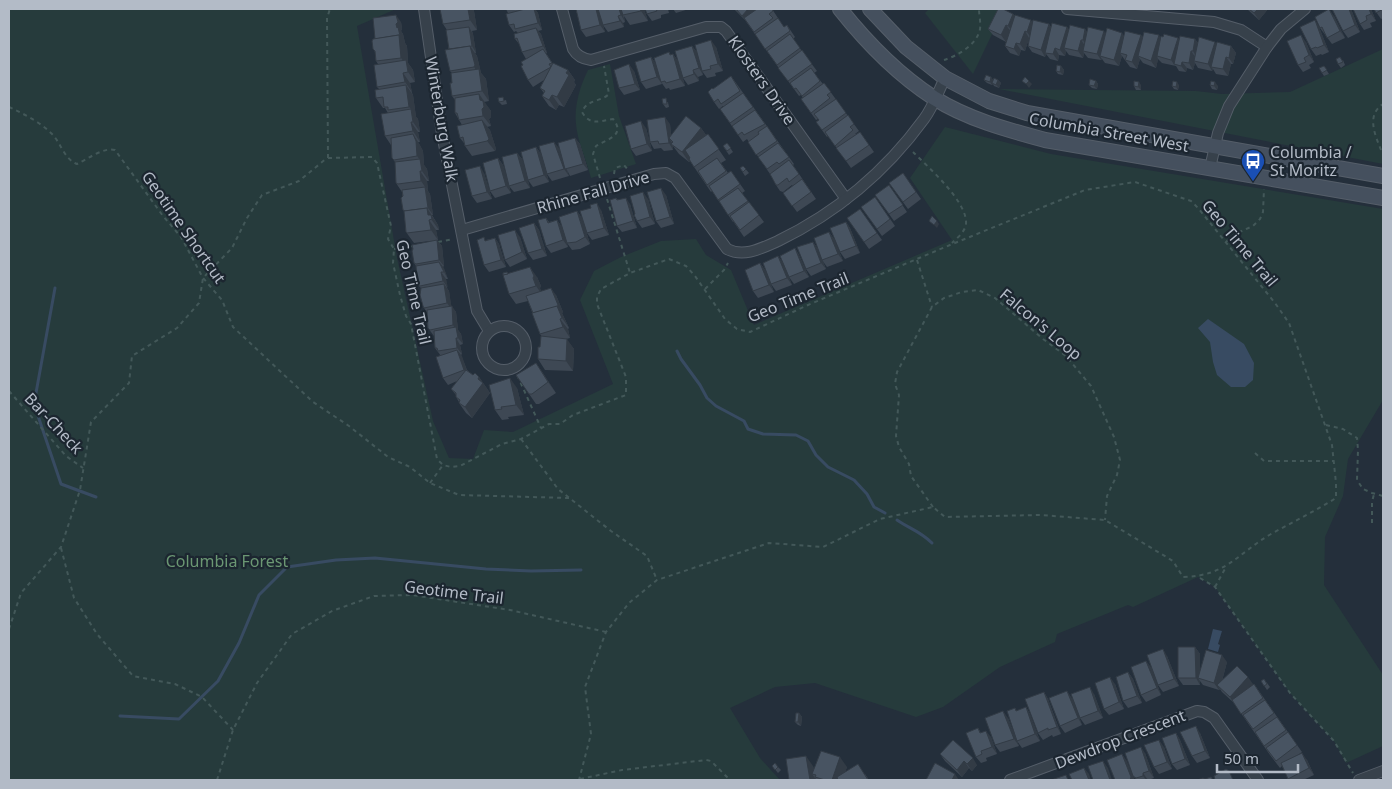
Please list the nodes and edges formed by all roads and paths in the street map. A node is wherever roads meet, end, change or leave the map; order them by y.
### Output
1 (330, 9) edge
2 (424, 9) edge
3 (562, 9) edge
4 (840, 9) edge
5 (870, 9) edge
6 (979, 9) edge
7 (1067, 9) edge
8 (1305, 9) edge
9 (1267, 47) junction
10 (602, 57) junction
11 (941, 61) dead end
12 (945, 78) junction
13 (935, 98) junction
14 (1383, 104) edge
15 (9, 107) edge
16 (1214, 146) junction
17 (1381, 150) dead end
18 (913, 152) dead end
19 (328, 158) junction
20 (1210, 168) junction
21 (628, 170) dead end
22 (614, 174) dead end
23 (1383, 176) edge
24 (602, 183) dead end
25 (1264, 189) dead end
26 (606, 195) dead end
27 (1383, 198) edge
28 (846, 199) junction
29 (462, 230) junction
30 (1226, 242) junction
31 (432, 243) edge
32 (422, 245) edge
33 (950, 245) junction
34 (394, 249) junction
35 (917, 260) junction
36 (728, 263) dead end
37 (630, 273) junction
38 (203, 278) junction
39 (705, 289) junction
40 (932, 307) junction
41 (489, 331) junction
42 (514, 368) junction
43 (9, 392) edge
44 (1326, 425) junction
45 (541, 428) junction
46 (521, 439) junction
47 (1255, 453) dead end
48 (1334, 461) junction
49 (443, 465) junction
50 (84, 469) junction
51 (430, 482) junction
52 (1374, 494) junction
53 (1383, 496) edge
54 (569, 498) junction
55 (933, 507) junction
56 (1105, 520) junction
57 (1372, 523) dead end
58 (61, 548) junction
59 (1226, 567) junction
60 (1199, 577) junction
61 (657, 580) junction
62 (1215, 587) junction
63 (9, 629) edge
64 (606, 632) junction
65 (232, 730) junction
66 (1383, 771) edge
67 (1356, 777) edge
68 (217, 780) edge
69 (579, 780) edge
70 (730, 780) edge
71 (1010, 780) edge
72 (1258, 780) edge

1 - 19 path
2 - 29 street, Winterburg Walk
3 - 10 street, Klosters Drive
4 - 13 main road, Columbia Street West
5 - 12 main road, Columbia Street West
6 - 11 path
7 - 9 street
8 - 9 street
9 - 16 street
10 - 24 path
10 - 28 street, Klosters Drive
12 - 13 street, Rhine Fall Drive
12 - 16 main road, Columbia Street West
13 - 20 main road, Columbia Street West
13 - 28 street, Rhine Fall Drive
14 - 17 path
15 - 38 path, Geotime Shortcut
16 - 20 street
16 - 23 main road, Columbia Street West
18 - 33 path
19 - 34 path, Geo Time Trail
19 - 38 path
20 - 27 main road, Columbia Street West
21 - 22 path
25 - 30 path
26 - 37 path
28 - 29 street, Rhine Fall Drive
29 - 31 path
29 - 41 street, Winterburg Walk
30 - 33 path, Geo Time Trail
30 - 44 path, Geo Time Trail
32 - 34 path
33 - 35 path, Geo Time Trail
34 - 49 path, Geo Time Trail
35 - 39 path, Geo Time Trail
35 - 40 path
36 - 39 path
37 - 39 path, Geo Time Trail
37 - 45 path, Geo Time Trail
38 - 50 path
38 - 51 path, Geotime Shortcut
40 - 55 path
40 - 56 path, Falcon's Loop
41 - 42 street
41 - 42 street
42 - 45 path
43 - 50 path, Bar-Check
44 - 48 path, Geo Time Trail
44 - 52 path
45 - 46 path, Geo Time Trail
46 - 49 path, Geo Time Trail
46 - 54 path
47 - 48 path
48 - 59 path, Geo Time Trail
49 - 51 path
50 - 58 path
51 - 54 path, Geotime Shortcut
52 - 53 path
52 - 57 path
54 - 61 path
55 - 56 path
55 - 61 path
56 - 60 path
58 - 63 path
58 - 65 path
59 - 60 path
59 - 62 path
60 - 62 path
61 - 64 path
62 - 67 path
64 - 65 path, Geotime Trail
64 - 69 path
65 - 68 path, Geotime Trail
66 - 67 street
69 - 70 path
71 - 72 street, Dewdrop Crescent

